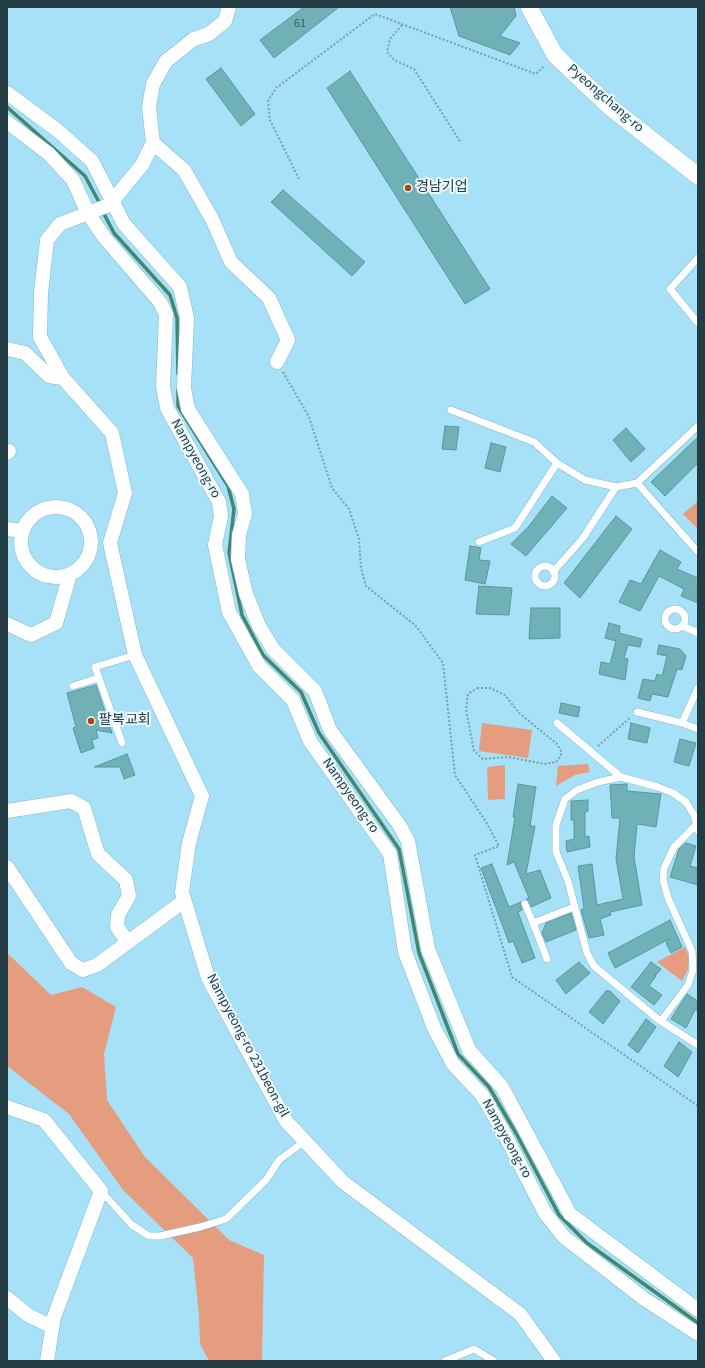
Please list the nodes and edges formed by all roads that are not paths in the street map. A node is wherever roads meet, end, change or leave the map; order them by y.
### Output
1 (228, 7) edge
2 (529, 7) edge
3 (7, 93) edge
4 (7, 122) edge
5 (153, 143) junction
6 (698, 176) edge
7 (111, 202) junction
8 (91, 211) junction
9 (698, 258) edge
10 (698, 323) edge
11 (7, 349) edge
12 (277, 362) road end
13 (63, 378) junction
14 (451, 410) dead end
15 (698, 426) edge
16 (557, 463) junction
17 (637, 483) junction
18 (616, 488) junction
19 (7, 529) edge
20 (23, 531) junction
21 (479, 542) dead end
22 (90, 548) junction
23 (112, 552) junction
24 (698, 552) edge
25 (554, 572) dead end
26 (70, 574) junction
27 (7, 624) edge
28 (683, 626) dead end
29 (698, 633) edge
30 (135, 654) junction
31 (99, 678) junction
32 (73, 686) dead end
33 (698, 688) edge
34 (637, 712) road end
35 (557, 723) dead end
36 (682, 723) junction
37 (698, 728) edge
38 (122, 743) dead end
39 (621, 777) junction
40 (7, 811) edge
41 (697, 828) edge
42 (7, 867) edge
43 (184, 901) junction
44 (525, 904) dead end
45 (574, 907) junction
46 (533, 923) junction
47 (128, 942) junction
48 (547, 959) dead end
49 (662, 1021) junction
50 (698, 1045) edge
51 (7, 1107) edge
52 (305, 1141) junction
53 (101, 1191) junction
54 (7, 1298) edge
55 (698, 1310) edge
56 (52, 1326) junction
57 (698, 1334) edge
58 (47, 1361) edge
59 (445, 1361) edge
60 (494, 1361) edge
61 (554, 1361) edge

1 - 5 street
2 - 6 street, Pyeongchang-ro
3 - 7 street
4 - 8 street
5 - 7 street
5 - 12 street
7 - 8 street, Nampyeong-ro 231beon-gil
7 - 55 street, Nampyeong-ro
8 - 13 street, Nampyeong-ro 231beon-gil
8 - 57 street, Nampyeong-ro
9 - 10 lane
11 - 13 street
13 - 23 street, Nampyeong-ro 231beon-gil
14 - 16 lane
15 - 17 lane
16 - 18 lane
16 - 21 lane
17 - 18 lane
17 - 24 lane
18 - 25 lane
19 - 20 street
20 - 22 street
20 - 26 street
22 - 23 street
22 - 26 street
23 - 30 street, Nampyeong-ro 231beon-gil
26 - 27 street
28 - 29 lane
30 - 31 lane
30 - 43 street, Nampyeong-ro 231beon-gil
31 - 32 lane
31 - 38 lane
33 - 36 lane
34 - 36 lane
35 - 39 lane
36 - 37 lane
39 - 41 lane
39 - 45 lane
40 - 47 street
41 - 49 lane
42 - 47 street
43 - 47 street
43 - 52 street, Nampyeong-ro 231beon-gil
44 - 46 lane
45 - 46 lane
45 - 49 lane
46 - 48 lane
49 - 50 lane
51 - 53 street
52 - 53 lane
52 - 61 street, Nampyeong-ro 231beon-gil
53 - 56 street
54 - 56 street
56 - 58 street
59 - 60 lane

